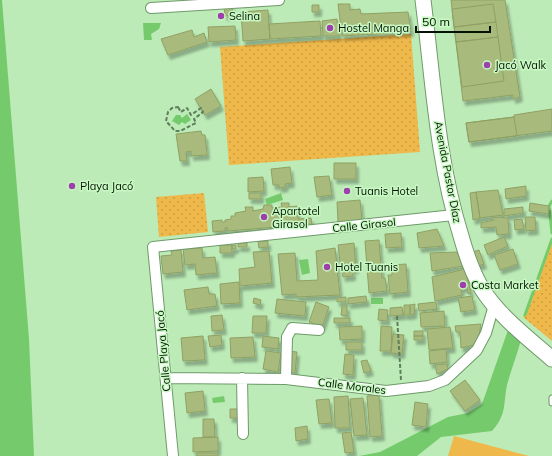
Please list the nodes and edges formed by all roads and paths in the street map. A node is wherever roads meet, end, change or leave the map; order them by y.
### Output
1 (278, 0) edge
2 (423, 0) edge
3 (151, 8) dead end
4 (201, 108) joint
5 (454, 215) junction
6 (153, 246) joint
7 (494, 305) junction
8 (397, 316) dead end
9 (319, 330) dead end
10 (552, 359) edge
11 (166, 378) junction
12 (242, 378) junction
13 (286, 379) junction
14 (401, 390) junction
15 (552, 398) edge
16 (552, 403) edge
17 (243, 434) dead end
18 (173, 456) edge

1 - 3 street
2 - 5 street, Avenida Pastor Díaz
4 - 4 path
5 - 6 street, Calle Girasol
5 - 7 street, Avenida Pastor Díaz
6 - 11 street, Calle Playa Jacó
7 - 10 street, Avenida Pastor Díaz
7 - 14 street, Calle Morales
8 - 14 path
9 - 13 street
11 - 12 street, Calle Morales
11 - 18 street, Calle Playa Jacó
12 - 13 street, Calle Morales
12 - 17 street
13 - 14 street, Calle Morales
15 - 16 lane

